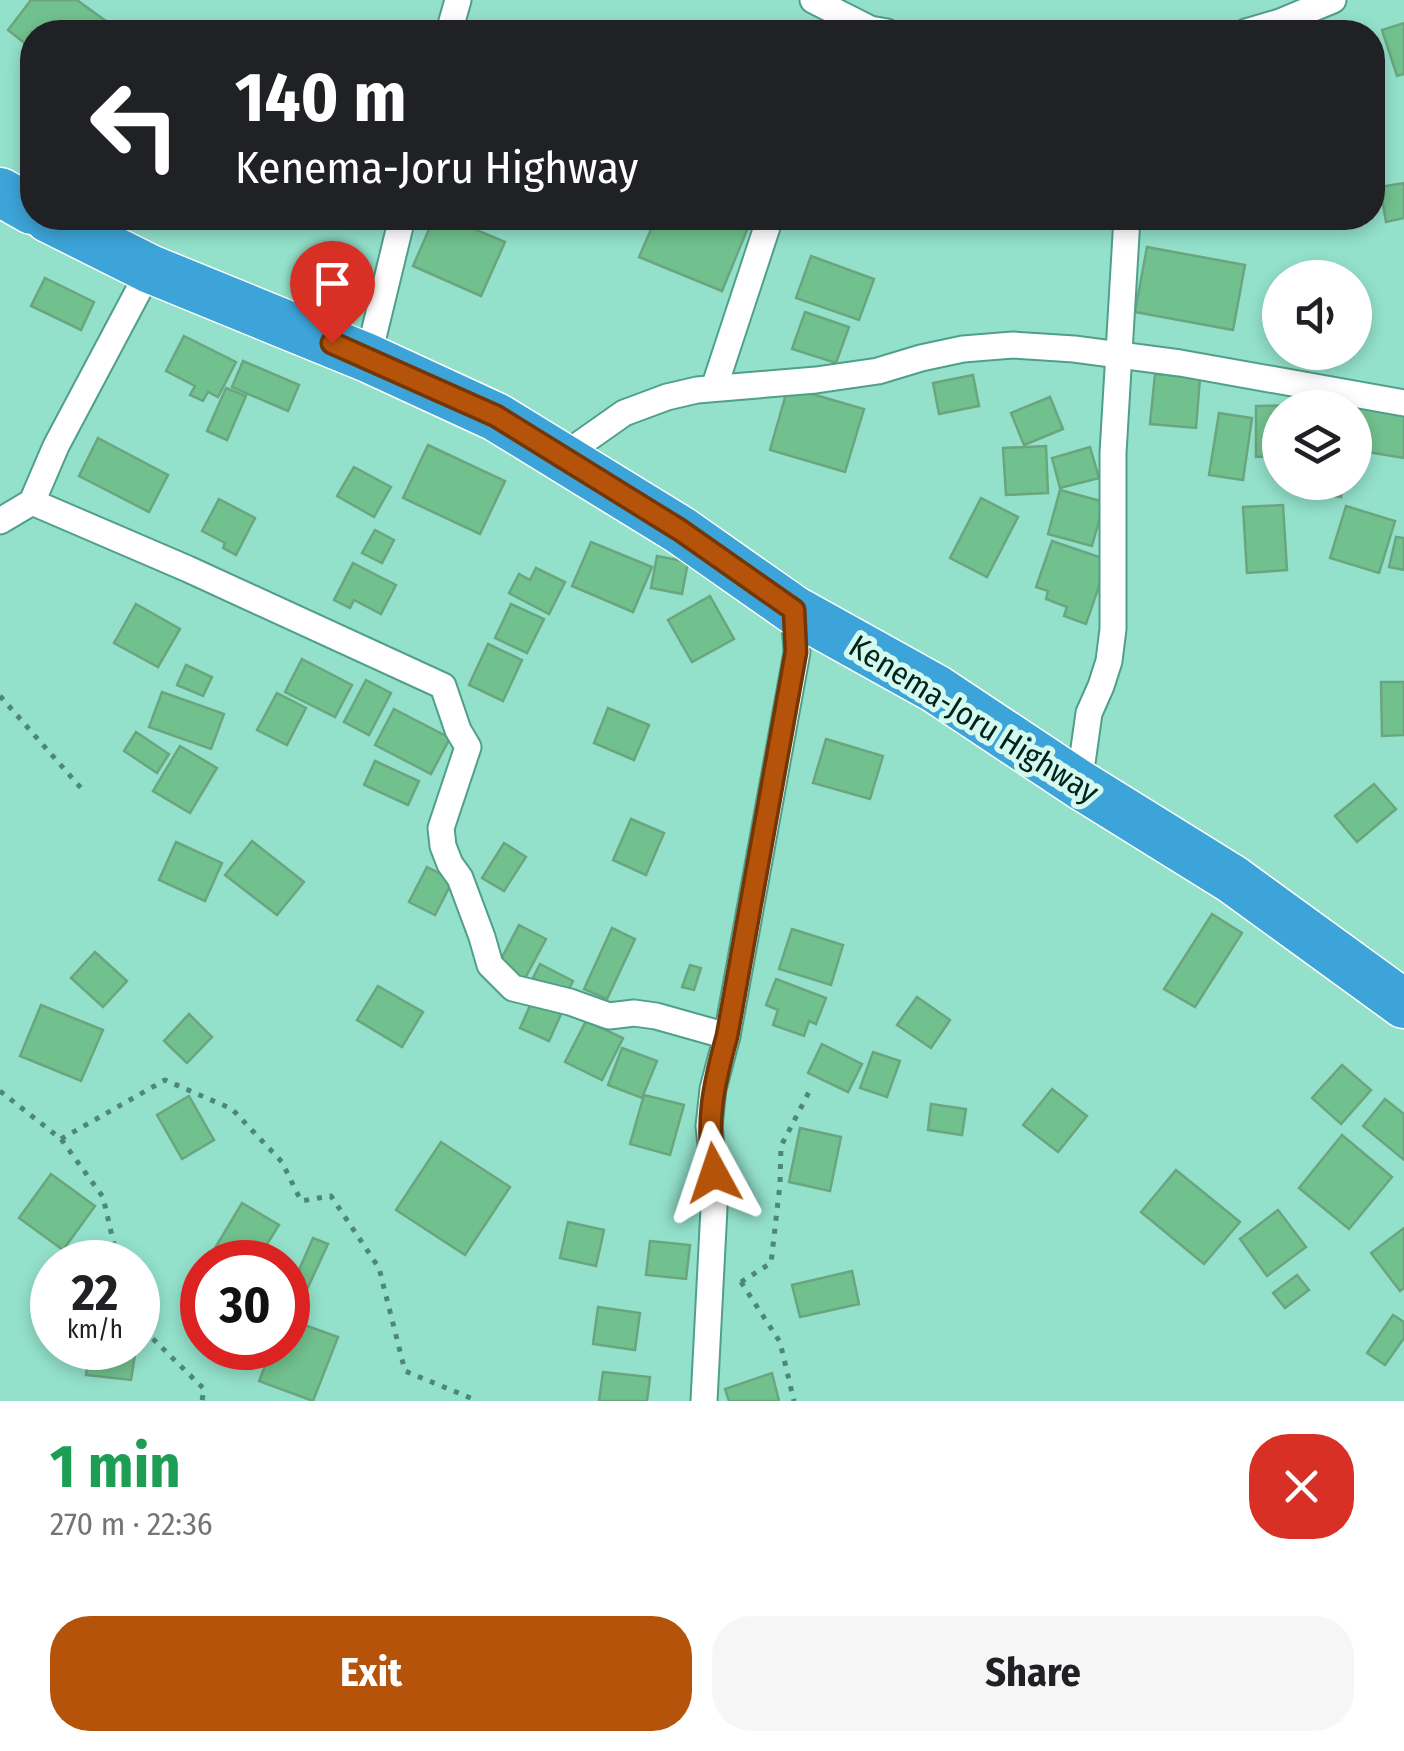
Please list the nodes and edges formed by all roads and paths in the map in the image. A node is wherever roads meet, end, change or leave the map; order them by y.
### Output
1 (1333, 0) edge
2 (1285, 20) edge
3 (72, 230) edge
4 (399, 230) edge
5 (766, 230) edge
6 (1127, 230) edge
7 (150, 269) junction
8 (1119, 355) junction
9 (368, 358) junction
10 (714, 388) junction
11 (1404, 403) edge
12 (563, 456) junction
13 (32, 502) junction
14 (0, 521) edge
15 (794, 610) junction
16 (0, 696) edge
17 (1079, 784) junction
18 (81, 788) dead end
19 (1404, 1004) edge
20 (727, 1036) junction
21 (810, 1090) dead end
22 (0, 1091) edge
23 (61, 1139) junction
24 (113, 1240) edge
25 (160, 1345) edge
26 (202, 1401) edge
27 (478, 1401) edge
28 (704, 1401) edge
29 (794, 1401) edge

1 - 2 street
3 - 7 highway, Kenema-Joru Highway
4 - 9 street
5 - 10 street
6 - 8 street
7 - 9 highway, Kenema-Joru Highway
7 - 13 street
8 - 10 street
8 - 11 street
8 - 17 street
9 - 12 highway, Kenema-Joru Highway
10 - 12 street
12 - 15 highway, Kenema-Joru Highway
13 - 14 street
13 - 20 street
15 - 17 highway, Kenema-Joru Highway
15 - 20 street
16 - 18 path
17 - 19 highway, Kenema-Joru Highway
20 - 28 street
21 - 29 path
22 - 23 path
23 - 24 path
23 - 27 path
25 - 26 path

